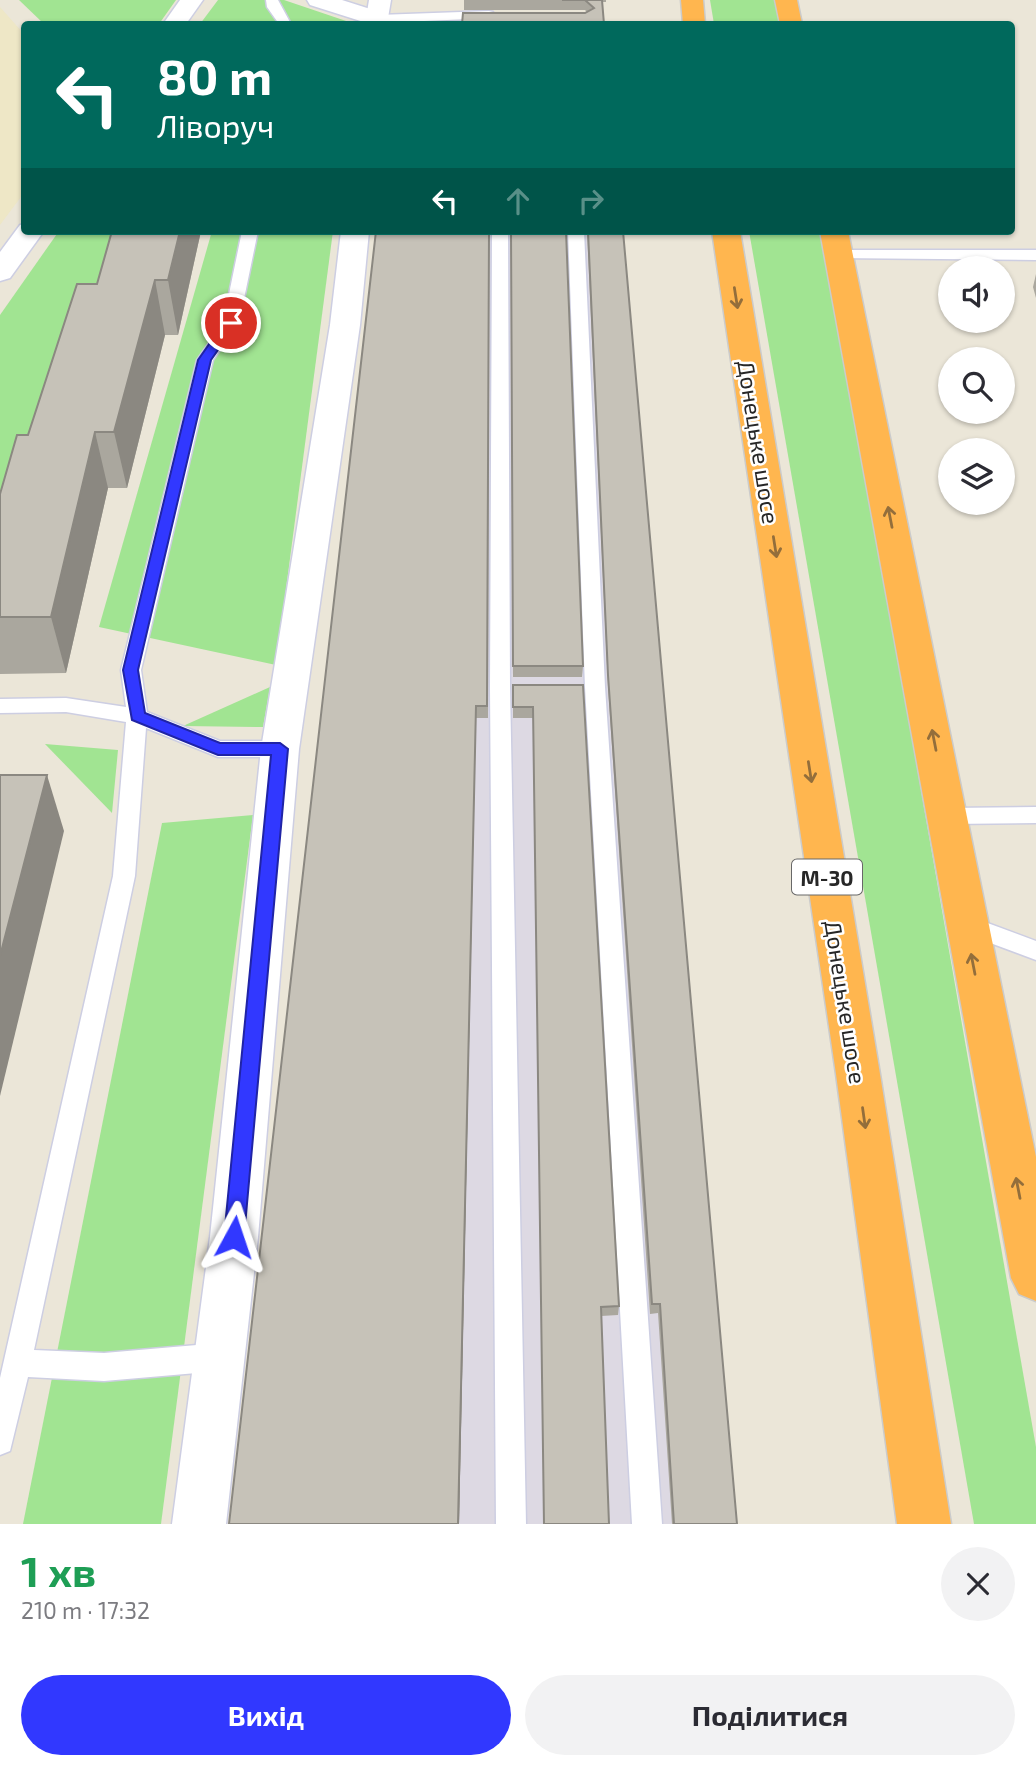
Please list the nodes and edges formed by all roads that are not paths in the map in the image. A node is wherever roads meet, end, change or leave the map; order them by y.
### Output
1 (192, 0) edge
2 (272, 0) edge
3 (318, 0) edge
4 (692, 0) edge
5 (786, 0) edge
6 (378, 14) edge
7 (500, 16) edge
8 (176, 21) edge
9 (283, 21) edge
10 (695, 21) edge
11 (790, 21) edge
12 (27, 235) edge
13 (249, 235) edge
14 (355, 235) edge
15 (500, 235) edge
16 (576, 235) edge
17 (727, 235) edge
18 (836, 243) edge
19 (1036, 256) edge
20 (0, 272) edge
21 (568, 687) edge
22 (595, 688) junction
23 (0, 706) edge
24 (137, 716) junction
25 (280, 749) junction
26 (1036, 815) edge
27 (948, 816) junction
28 (965, 923) junction
29 (1036, 951) edge
30 (1036, 1279) edge
31 (220, 1357) junction
32 (19, 1363) junction
33 (0, 1441) edge
34 (199, 1524) edge
35 (511, 1524) edge
36 (647, 1524) edge
37 (924, 1524) edge

1 - 8 street
2 - 9 lane
3 - 6 street
4 - 10 highway
5 - 11 highway
6 - 7 lane
12 - 20 street
13 - 24 lane
14 - 25 street
15 - 35 lane
16 - 22 lane
17 -> 37 highway, Донецьке шосе / М-30
18 - 19 lane
27 -> 18 highway
21 - 22 lane
22 - 36 lane
23 - 24 lane
24 - 25 lane
24 - 32 lane
25 - 31 street
26 - 27 lane
27 - 28 highway
28 - 29 lane
30 -> 28 highway
31 - 32 lane
31 - 34 street
32 - 33 lane

